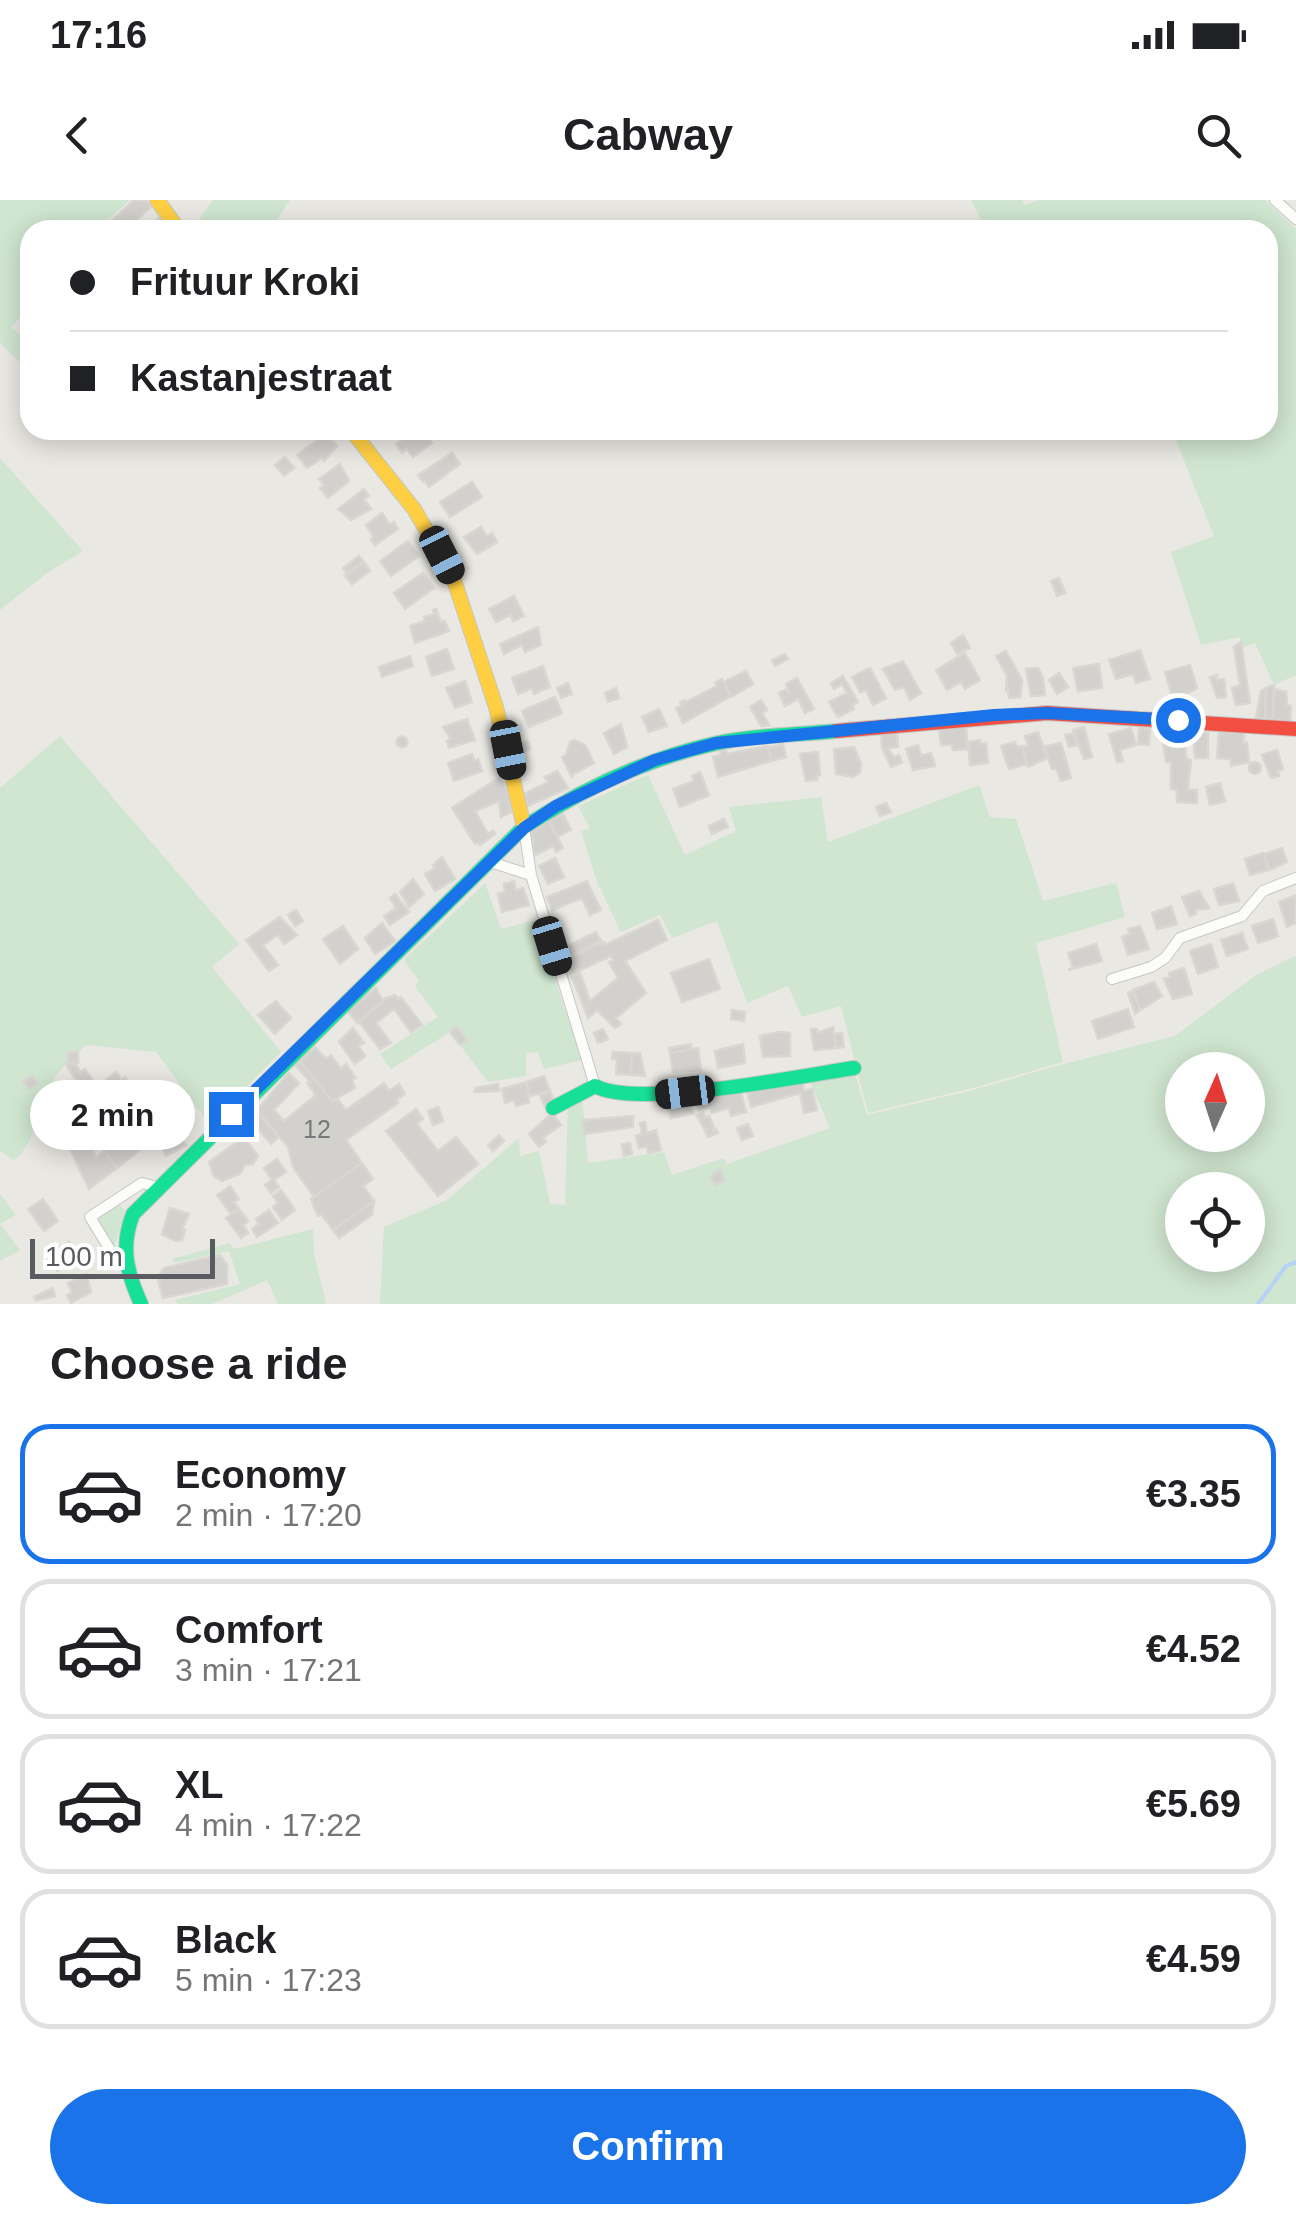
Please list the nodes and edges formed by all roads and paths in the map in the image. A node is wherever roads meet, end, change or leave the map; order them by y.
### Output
1 (1275, 200) edge
2 (1296, 220) edge
3 (359, 440) edge
4 (1296, 729) edge
5 (524, 828) junction
6 (487, 861) junction
7 (531, 875) junction
8 (1296, 878) edge
9 (1112, 979) dead end
10 (854, 1068) dead end
11 (594, 1086) junction
12 (553, 1108) dead end
13 (157, 1187) junction
14 (123, 1256) junction
15 (141, 1304) edge

1 - 2 street
3 - 5 street
4 - 5 street
5 - 6 street
5 - 7 street
6 - 7 street
6 - 13 street
7 - 11 street
8 - 9 street
10 - 11 street
11 - 12 street
13 - 14 street
13 - 14 street
14 - 15 street

